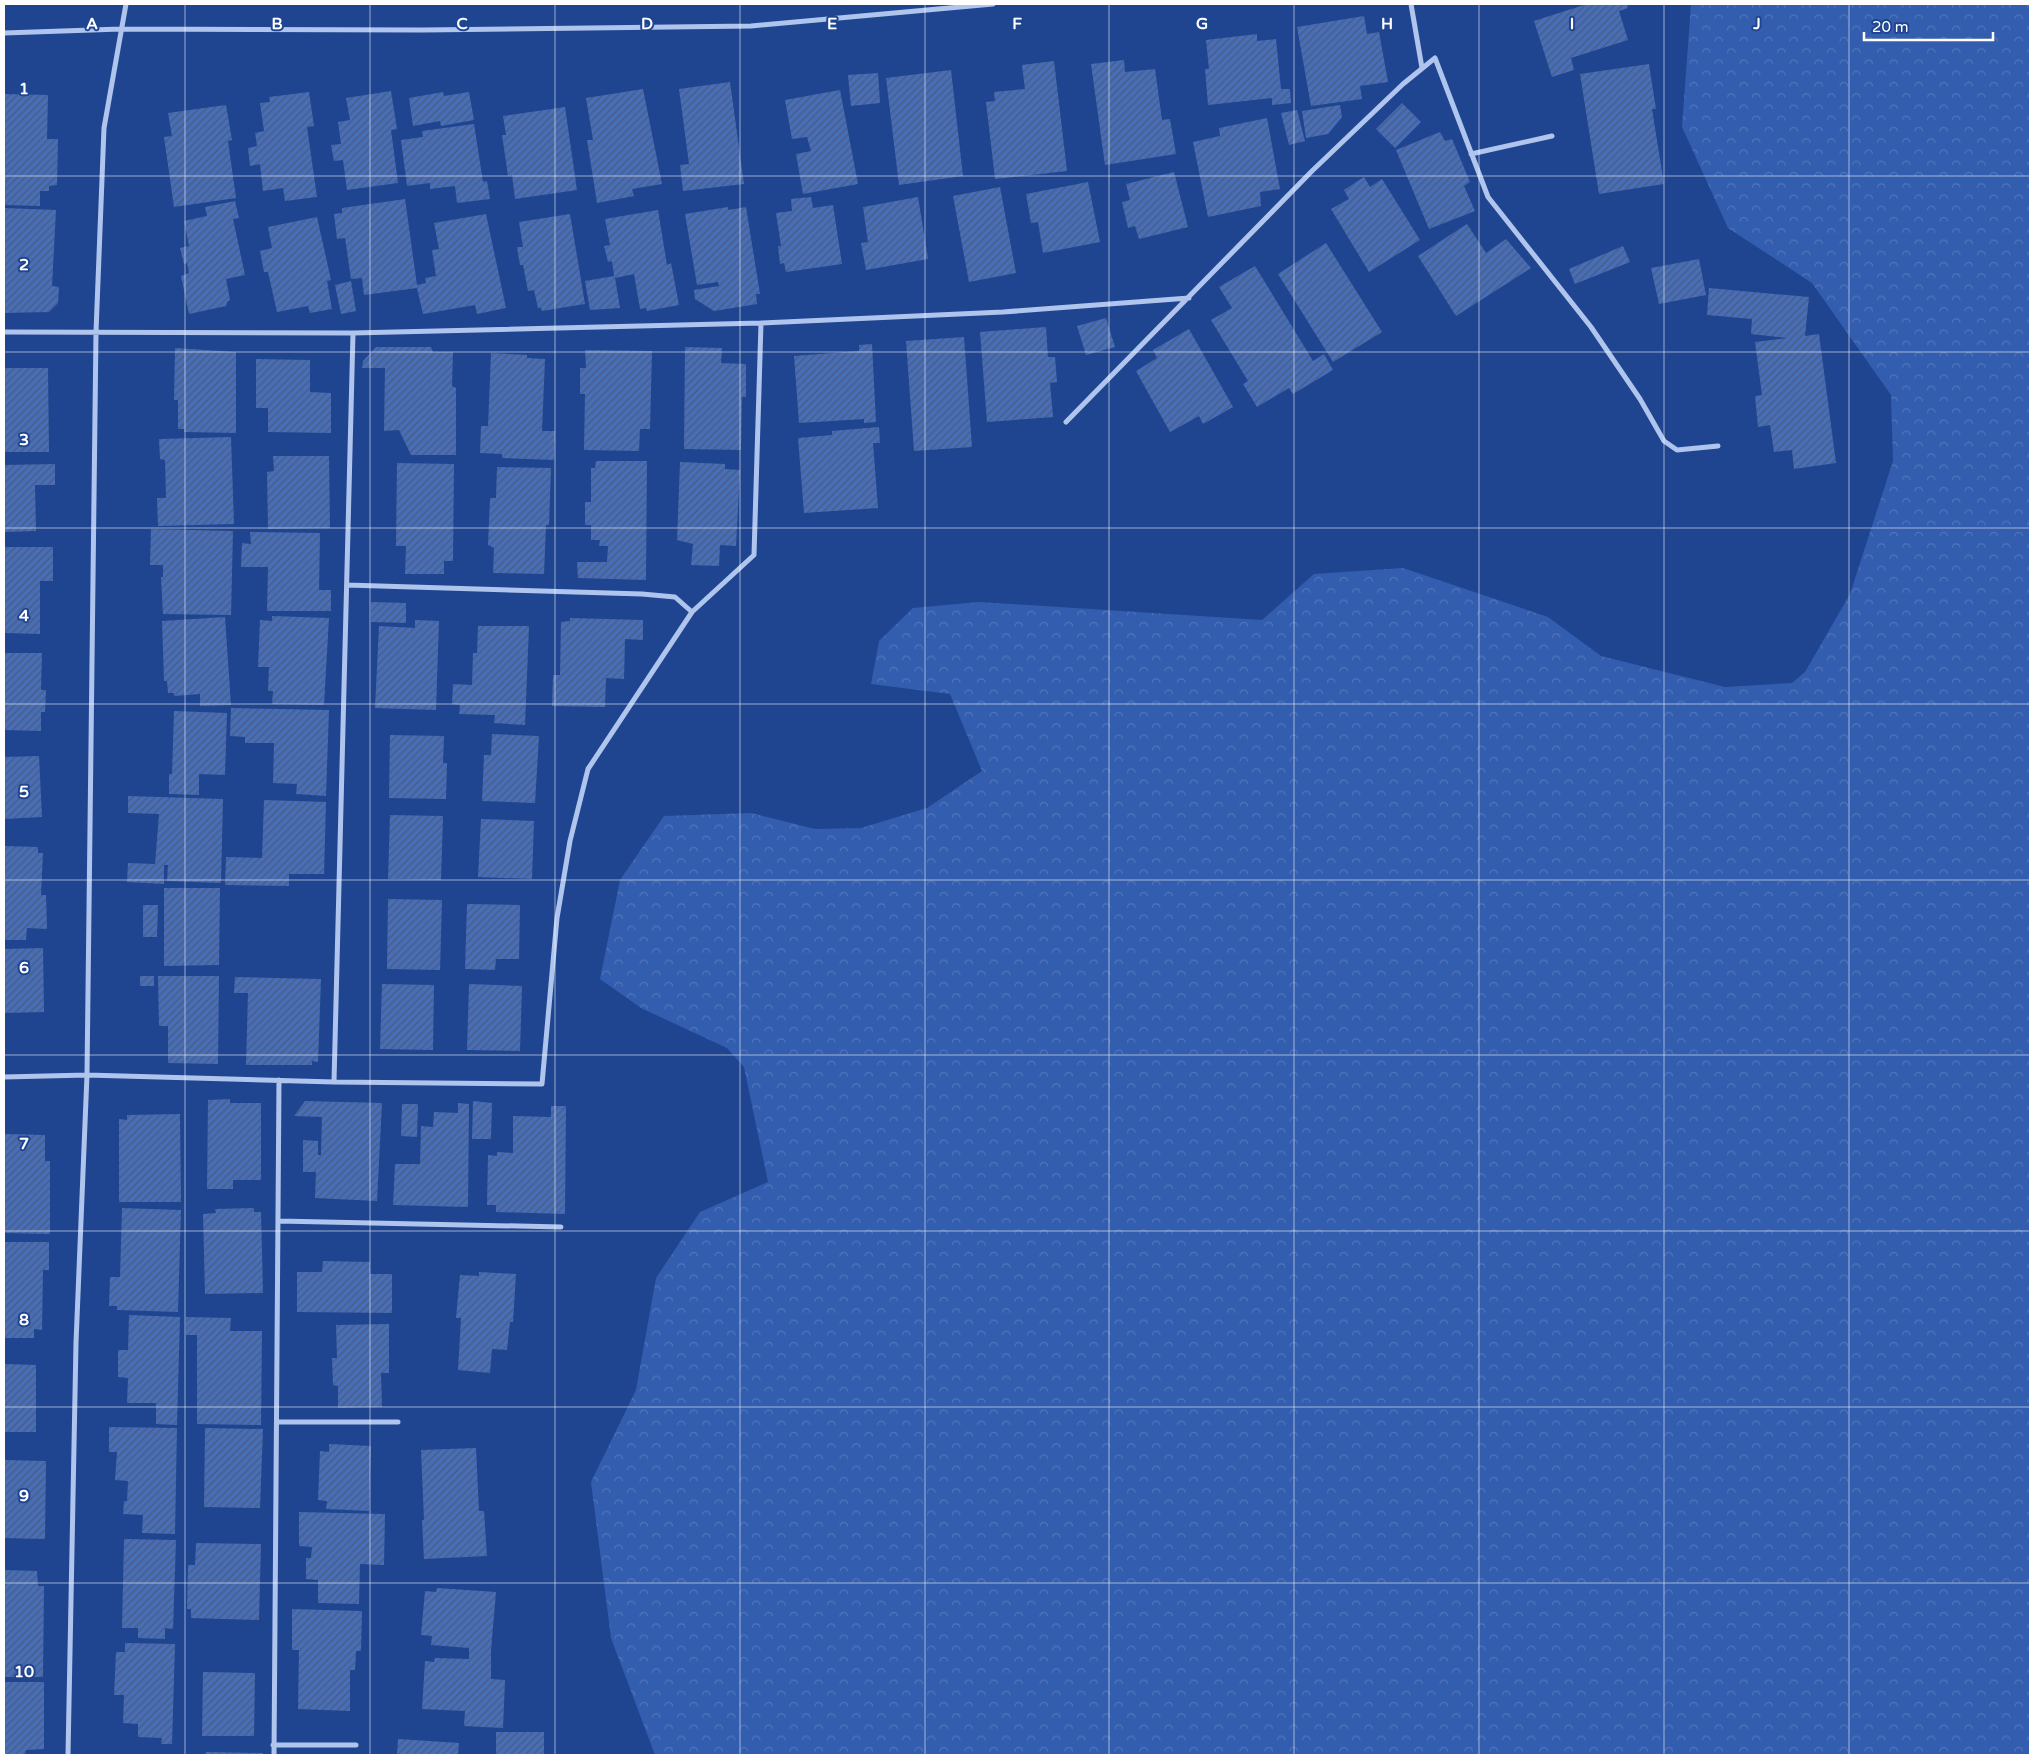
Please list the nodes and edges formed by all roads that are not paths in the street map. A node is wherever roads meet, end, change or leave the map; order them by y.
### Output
1 (126, 4) edge
2 (993, 4) edge
3 (1411, 4) edge
4 (121, 30) junction
5 (4, 33) edge
6 (1422, 68) junction
7 (1552, 136) dead end
8 (1471, 154) junction
9 (1189, 298) junction
10 (761, 323) junction
11 (4, 332) edge
12 (96, 332) junction
13 (353, 334) junction
14 (1066, 422) dead end
15 (1718, 446) dead end
16 (347, 585) junction
17 (692, 612) junction
18 (88, 1075) junction
19 (4, 1077) edge
20 (279, 1080) junction
21 (334, 1082) junction
22 (279, 1221) junction
23 (562, 1227) dead end
24 (277, 1422) junction
25 (398, 1422) dead end
26 (274, 1745) junction
27 (356, 1745) dead end
28 (68, 1755) edge
29 (274, 1755) edge

1 - 4 street
2 - 4 street
3 - 6 street
4 - 5 street
4 - 12 street
6 - 8 street
6 - 9 street
7 - 8 street
8 - 15 street
9 - 10 street
9 - 14 street
10 - 13 street
10 - 17 street
11 - 12 street
12 - 13 street
12 - 18 street
13 - 16 street
16 - 17 street
16 - 21 street
17 - 21 street
18 - 19 street
18 - 20 street
18 - 28 street
20 - 21 street
20 - 22 street
22 - 23 street
22 - 24 street
24 - 25 street
24 - 26 street
26 - 27 street
26 - 29 street

